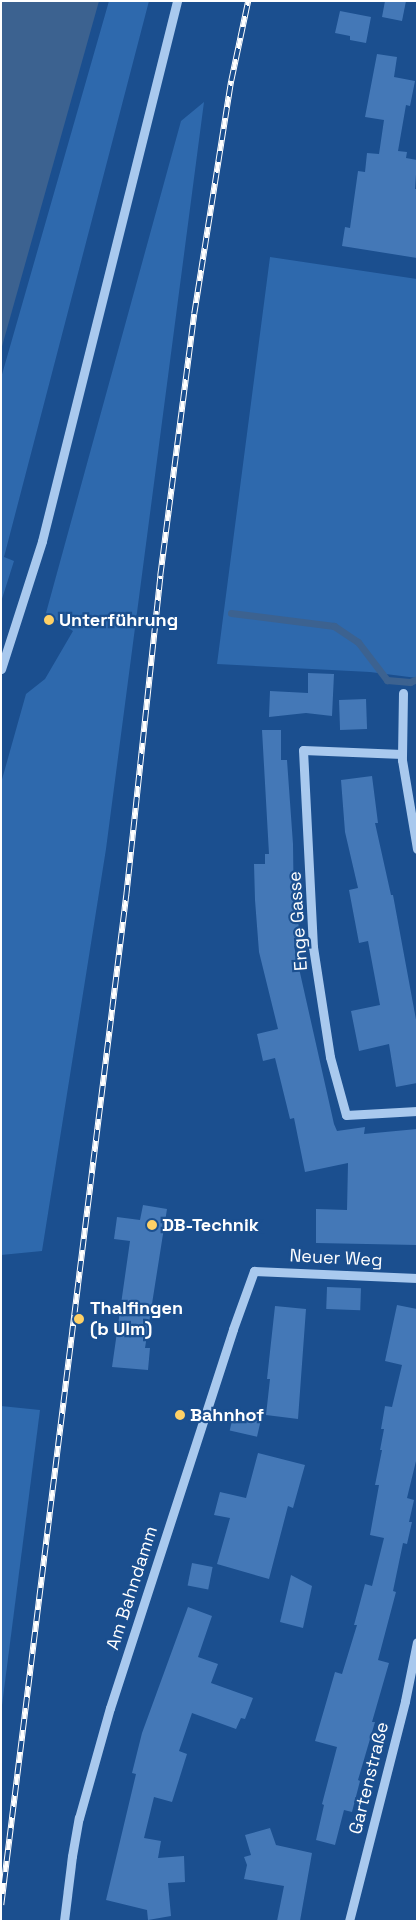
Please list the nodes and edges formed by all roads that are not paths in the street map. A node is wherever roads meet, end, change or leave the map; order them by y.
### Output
1 (177, 1) edge
2 (1, 670) edge
3 (403, 693) dead end
4 (402, 754) junction
5 (417, 849) edge
6 (417, 1111) edge
7 (254, 1271) joint
8 (417, 1278) edge
9 (417, 1642) edge
10 (64, 1921) edge
11 (349, 1921) edge

1 - 2 street
3 - 4 street
4 - 5 street
4 - 6 street, Enge Gasse
7 - 8 street, Neuer Weg
7 - 10 street, Am Bahndamm
9 - 11 street, Gartenstraße

